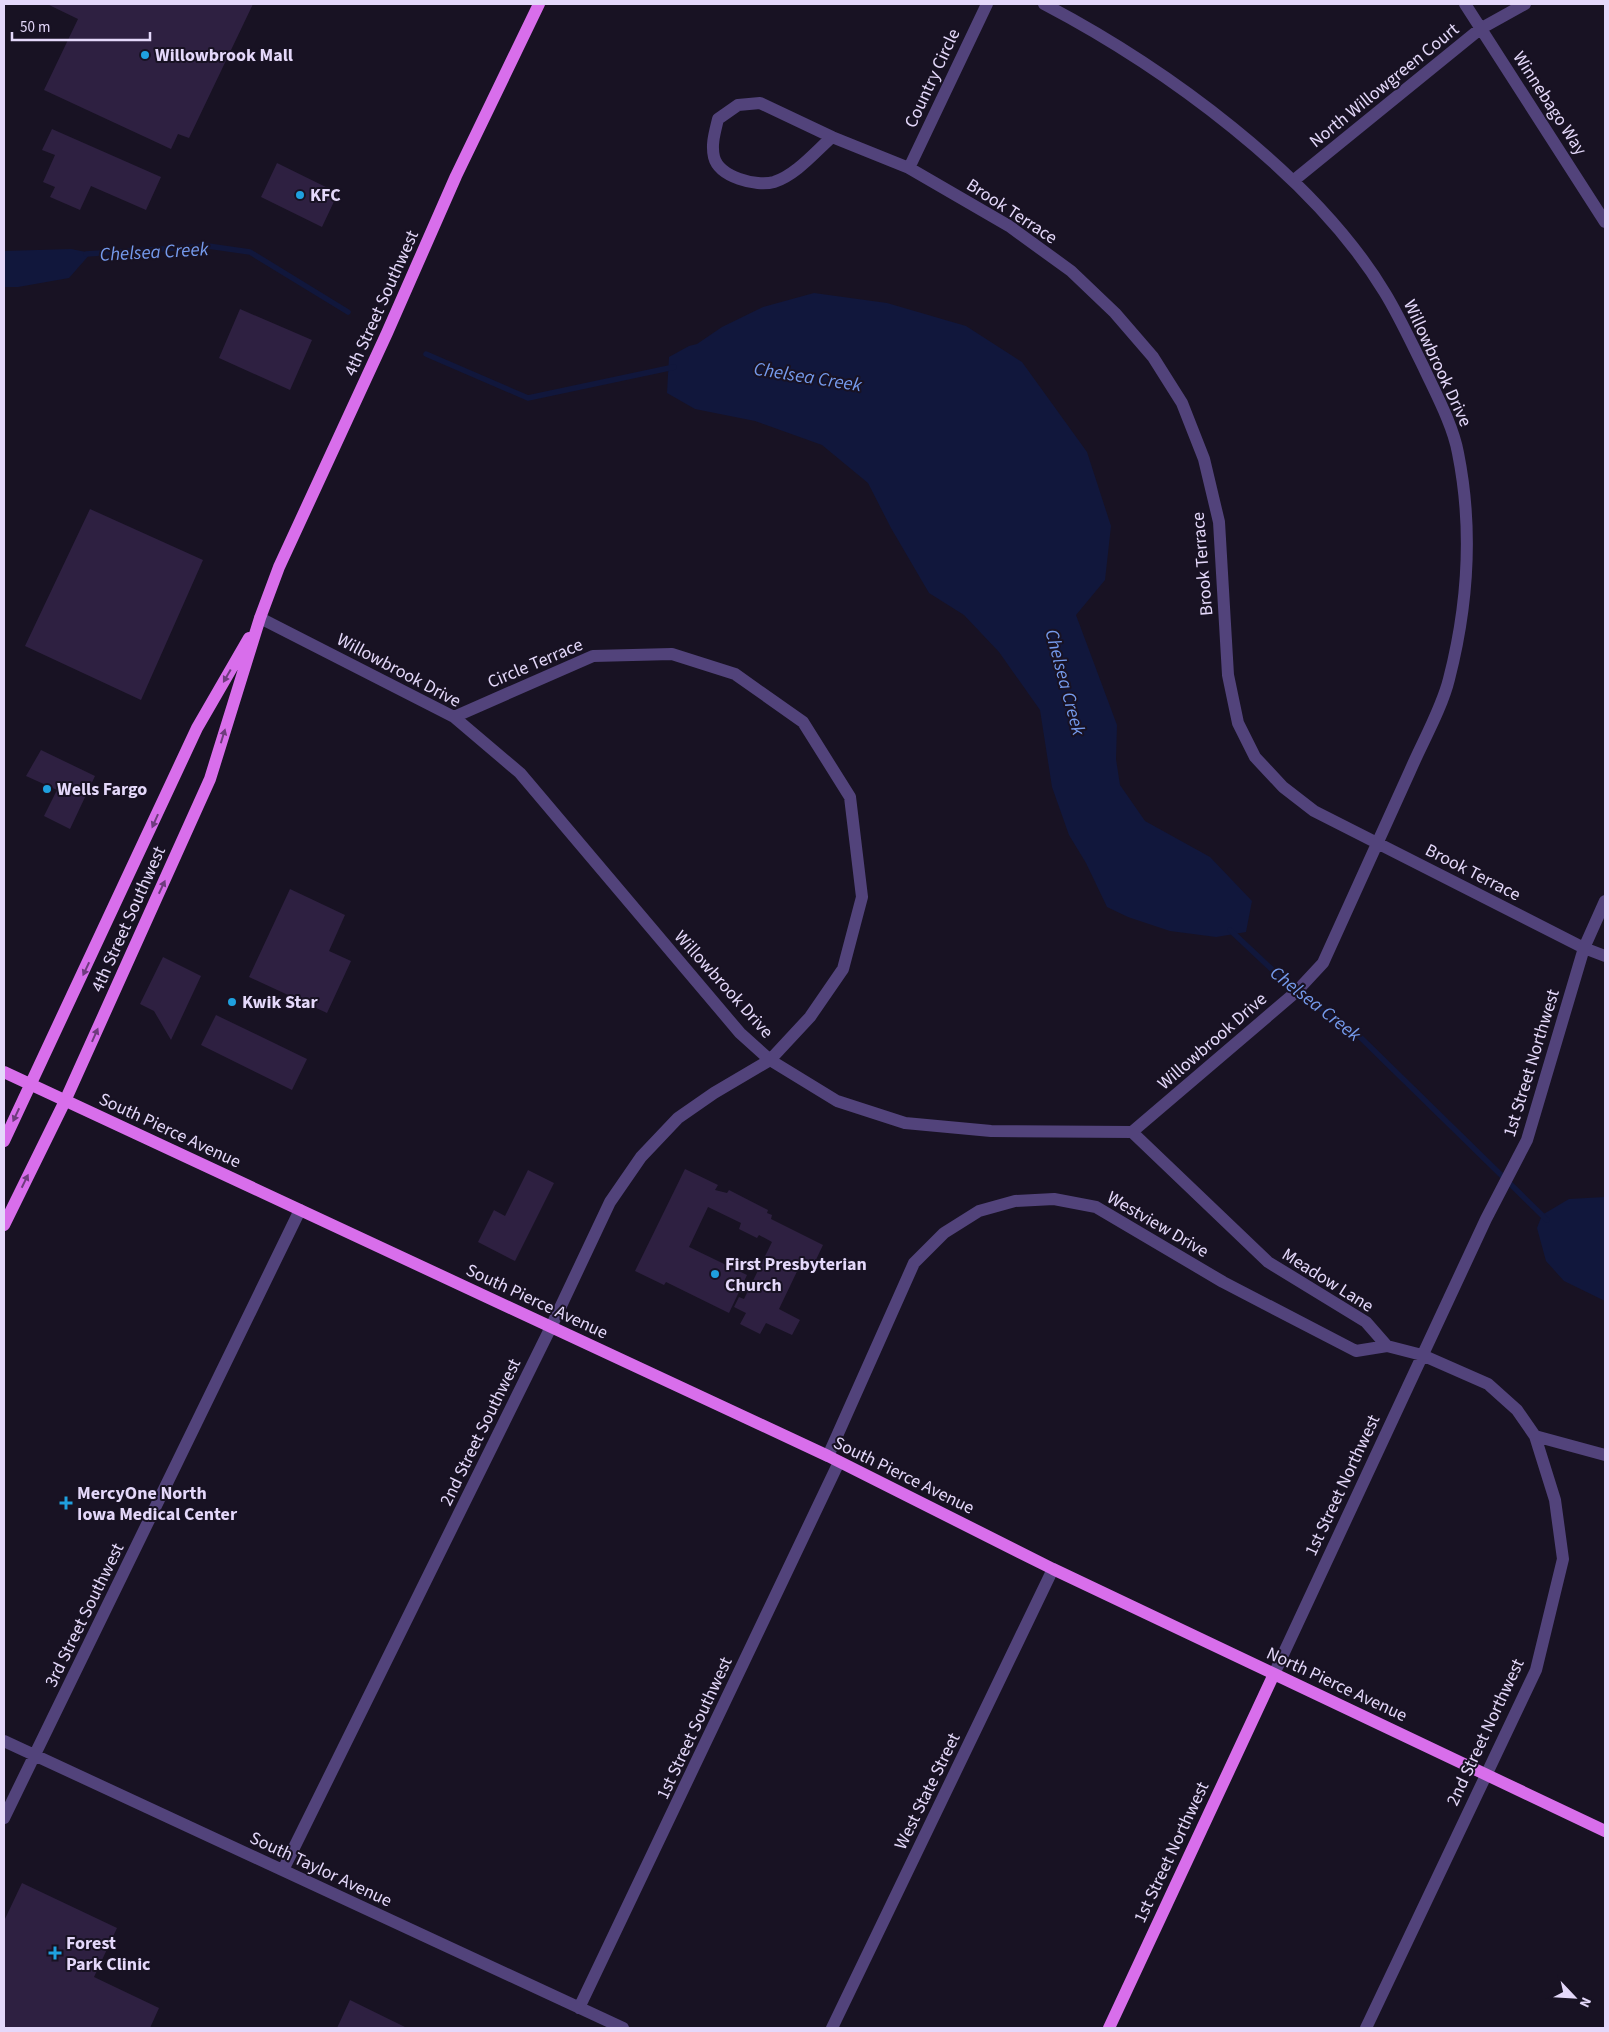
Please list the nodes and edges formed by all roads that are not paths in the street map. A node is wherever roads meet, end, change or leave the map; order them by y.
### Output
1 (539, 4) edge
2 (987, 4) edge
3 (1044, 4) edge
4 (1465, 4) edge
5 (1525, 4) edge
6 (1480, 29) junction
7 (832, 137) junction
8 (909, 168) junction
9 (1293, 181) junction
10 (1605, 222) edge
11 (260, 618) junction
12 (454, 717) junction
13 (1377, 843) junction
14 (1605, 901) edge
15 (1584, 948) junction
16 (1605, 956) edge
17 (770, 1060) junction
18 (4, 1072) edge
19 (30, 1085) junction
20 (65, 1101) junction
21 (1132, 1132) junction
22 (4, 1142) edge
23 (300, 1210) junction
24 (4, 1225) edge
25 (551, 1327) junction
26 (1387, 1346) junction
27 (1422, 1355) junction
28 (1535, 1436) junction
29 (1605, 1455) edge
30 (834, 1459) junction
31 (1053, 1569) junction
32 (1274, 1674) junction
33 (4, 1741) edge
34 (35, 1756) junction
35 (1485, 1774) junction
36 (4, 1818) edge
37 (1605, 1831) edge
38 (283, 1870) junction
39 (579, 2008) junction
40 (623, 2028) edge
41 (832, 2028) edge
42 (1109, 2028) edge
43 (1366, 2028) edge

1 - 11 main road, 4th Street Southwest
2 - 8 street, Country Circle
3 - 9 street, Willowbrook Drive
4 - 6 street, Winnebago Way
5 - 6 street, North Willowgreen Court
6 - 9 street, North Willowgreen Court
6 - 10 street, Winnebago Way
7 - 7 street, Brook Terrace
7 - 8 street, Brook Terrace
8 - 13 street, Brook Terrace
9 - 13 street, Willowbrook Drive
11 - 12 street, Willowbrook Drive
11 -> 19 main road, 4th Street Southwest
20 -> 11 main road, 4th Street Southwest
12 - 17 street, Willowbrook Drive
12 - 17 street, Circle Terrace
13 - 15 street, Brook Terrace
13 - 21 street, Willowbrook Drive
14 - 15 street
15 - 16 street, Brook Terrace
15 - 27 street, 1st Street Northwest
17 - 21 street, Willowbrook Drive
17 - 25 street, 2nd Street Southwest
18 - 19 main road, South Pierce Avenue
19 - 20 main road, South Pierce Avenue
19 -> 22 main road, 4th Street Southwest
20 - 23 main road, South Pierce Avenue
24 -> 20 main road, 4th Street Southwest
21 - 26 street, Meadow Lane
23 - 25 main road, South Pierce Avenue
23 - 34 street, 3rd Street Southwest
25 - 30 main road, South Pierce Avenue
25 - 38 street, 2nd Street Southwest
26 - 27 street
26 - 30 street, Westview Drive
27 - 28 street
27 - 32 street, 1st Street Northwest
28 - 29 street
28 - 35 street, 2nd Street Northwest
30 - 31 main road, South Pierce Avenue
30 - 39 street, 1st Street Southwest
31 - 32 main road, North Pierce Avenue
31 - 41 street, West State Street
32 - 35 main road, North Pierce Avenue
32 - 42 main road, 1st Street Northwest
33 - 34 street, South Taylor Avenue
34 - 36 street, 3rd Street Southwest
34 - 38 street, South Taylor Avenue
35 - 37 main road, North Pierce Avenue
35 - 43 street, 2nd Street Northwest
38 - 39 street, South Taylor Avenue
39 - 40 street, South Taylor Avenue

